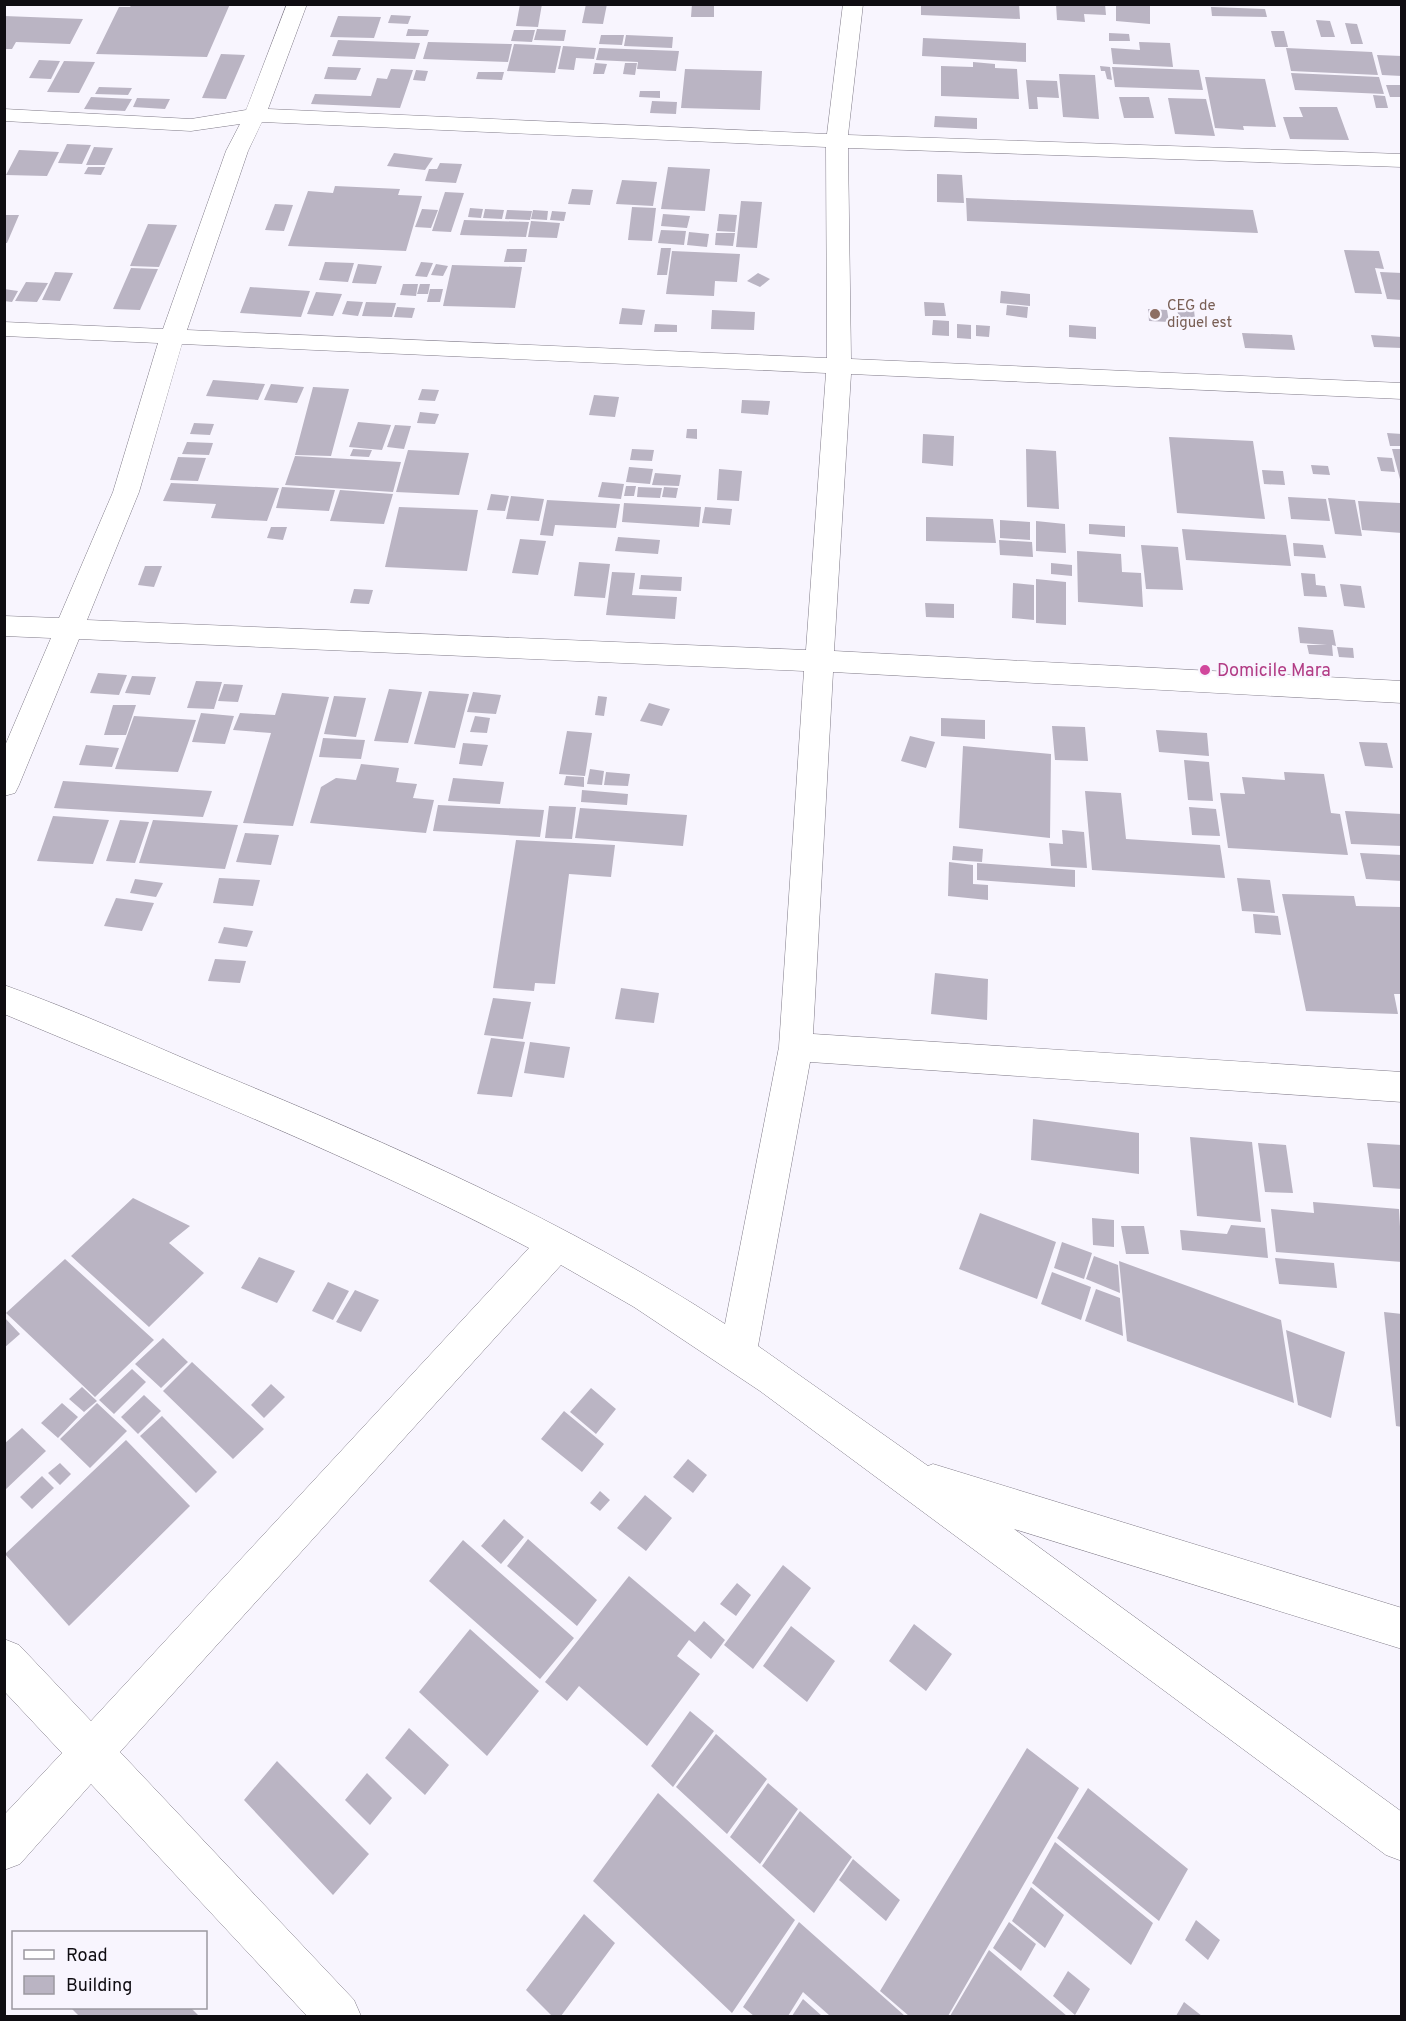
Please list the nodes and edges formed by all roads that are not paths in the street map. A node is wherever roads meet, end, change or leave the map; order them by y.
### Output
1 (297, 4) edge
2 (853, 4) edge
3 (4, 115) edge
4 (255, 115) junction
5 (837, 141) junction
6 (1401, 161) edge
7 (4, 329) edge
8 (172, 337) junction
9 (839, 367) junction
10 (1401, 391) edge
11 (4, 626) edge
12 (68, 631) junction
13 (819, 661) junction
14 (1401, 692) edge
15 (4, 784) edge
16 (4, 999) edge
17 (796, 1047) junction
18 (1401, 1087) edge
19 (556, 1244) junction
20 (738, 1354) junction
21 (910, 1476) junction
22 (1401, 1629) edge
23 (4, 1659) edge
24 (92, 1752) junction
25 (1401, 1839) edge
26 (4, 1848) edge
27 (338, 2016) edge

1 - 4 street
2 - 5 street
3 - 4 street
4 - 5 street
4 - 8 street
5 - 6 street
5 - 9 street
7 - 8 street
8 - 9 street
8 - 12 street
9 - 10 street
9 - 13 street
11 - 12 street
12 - 13 street
12 - 15 street
13 - 14 street
13 - 17 street
16 - 19 street
17 - 18 street
17 - 20 street
19 - 20 street
19 - 24 street
20 - 21 street
21 - 22 street
21 - 25 street
23 - 24 street
24 - 26 street
24 - 27 street

